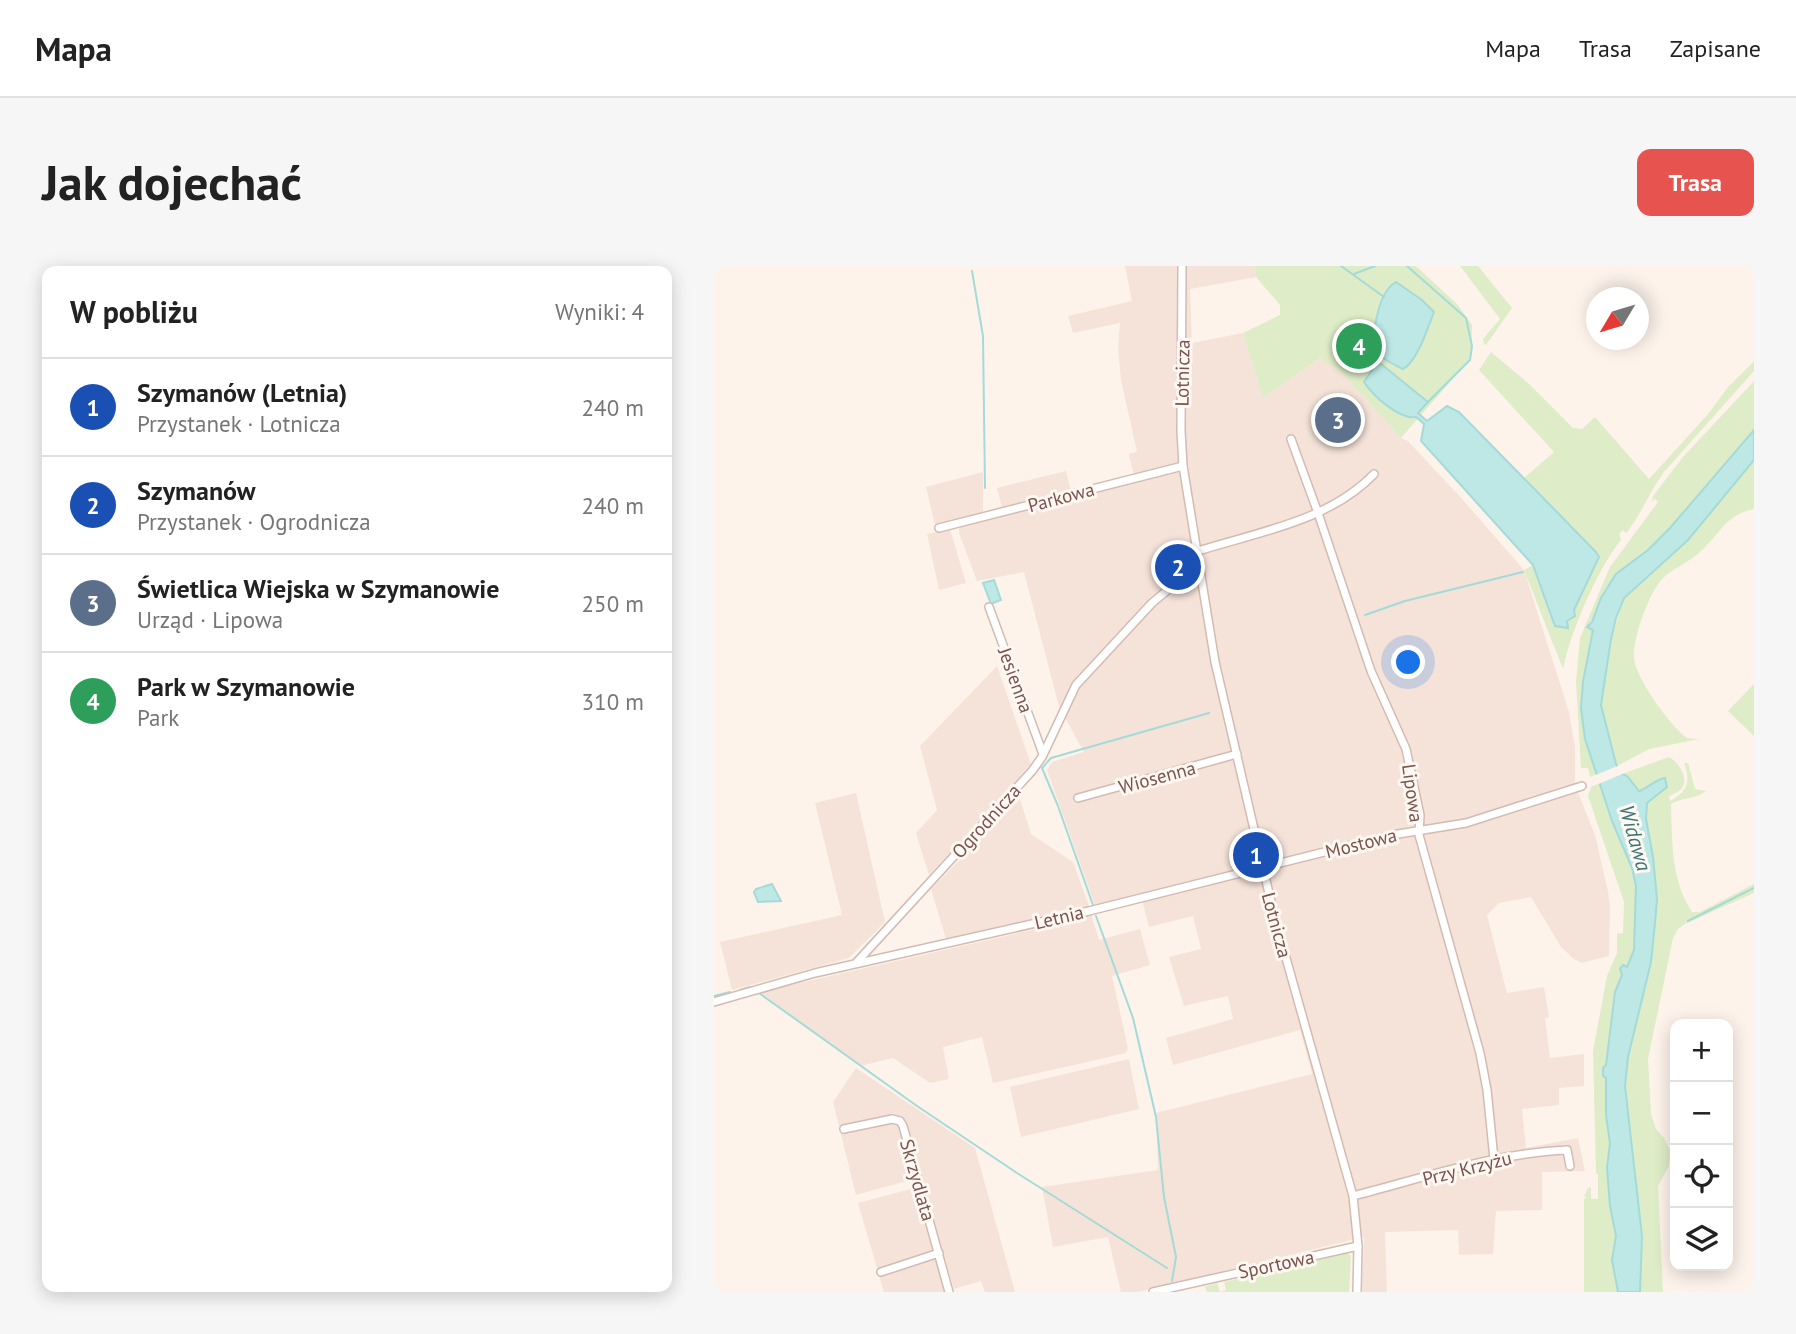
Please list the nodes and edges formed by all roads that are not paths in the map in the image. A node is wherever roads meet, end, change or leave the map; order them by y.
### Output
1 (1182, 266) edge
2 (1291, 439) dead end
3 (1183, 466) junction
4 (1374, 474) dead end
5 (1318, 513) junction
6 (939, 528) dead end
7 (1199, 556) junction
8 (989, 607) dead end
9 (1043, 754) junction
10 (1237, 754) junction
11 (1582, 786) dead end
12 (1078, 798) dead end
13 (1419, 829) junction
14 (1262, 869) junction
15 (856, 963) junction
16 (714, 1002) edge
17 (844, 1129) dead end
18 (1494, 1159) junction
19 (1570, 1166) dead end
20 (1353, 1196) junction
21 (1359, 1246) junction
22 (939, 1253) junction
23 (881, 1272) dead end
24 (949, 1292) edge
25 (1153, 1292) edge
26 (1357, 1292) edge

1 - 3 street, Lotnicza
2 - 5 street, Lipowa
3 - 6 street, Parkowa
3 - 7 street, Lotnicza
4 - 5 street, Ogrodnicza
5 - 7 street, Ogrodnicza
5 - 13 street, Lipowa
7 - 9 street, Ogrodnicza
7 - 10 street, Lotnicza
8 - 9 street, Jesienna
9 - 15 street, Ogrodnicza
10 - 12 street, Wiosenna
10 - 14 street, Lotnicza
11 - 13 street, Mostowa
13 - 14 street, Mostowa
13 - 18 street, Lipowa
14 - 15 street, Letnia
14 - 20 street, Lotnicza
15 - 16 street
17 - 22 street, Skrzydlata
18 - 19 street, Przy Krzyżu
18 - 20 street, Przy Krzyżu
20 - 21 street, Lotnicza
21 - 25 street, Sportowa
21 - 26 street, Lotnicza
22 - 23 street
22 - 24 street, Skrzydlata

